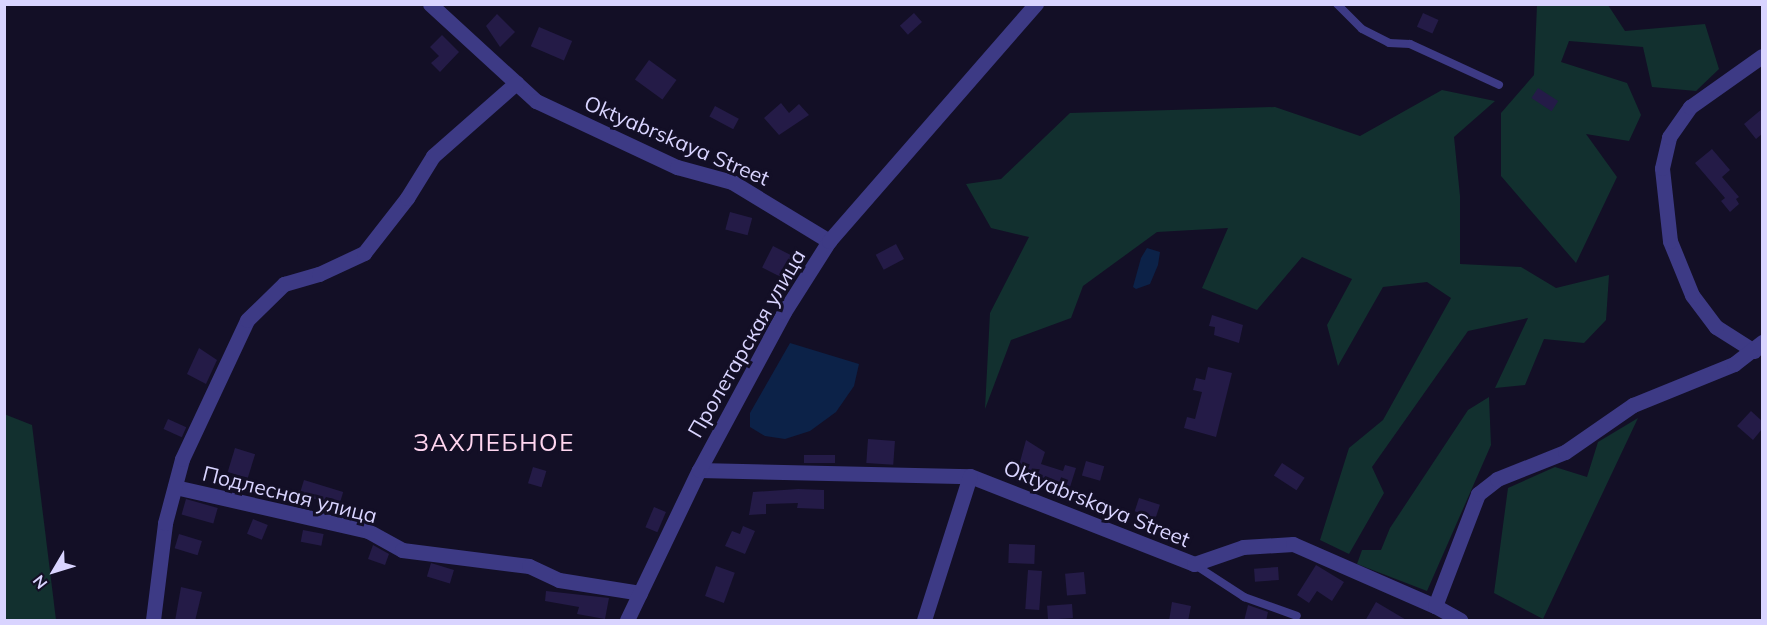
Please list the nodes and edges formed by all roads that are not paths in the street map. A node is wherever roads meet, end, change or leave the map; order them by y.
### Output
1 (430, 4) edge
2 (1036, 4) edge
3 (1337, 4) edge
4 (1762, 56) edge
5 (516, 83) junction
6 (1498, 85) dead end
7 (829, 241) junction
8 (1758, 346) edge
9 (699, 470) junction
10 (970, 476) junction
11 (175, 487) junction
12 (1194, 564) junction
13 (640, 593) junction
14 (1436, 606) junction
15 (1297, 616) dead end
16 (153, 621) edge
17 (627, 621) edge
18 (924, 621) edge
19 (1460, 621) edge

1 - 5 street, Oktyabrskaya Street
2 - 7 street, Пролетарская улица
3 - 6 lane
4 - 8 street
5 - 7 street, Oktyabrskaya Street
5 - 11 street, Подлесная улица
7 - 9 street, Пролетарская улица
8 - 14 street
9 - 10 street, Oktyabrskaya Street
9 - 13 street, Пролетарская улица
10 - 12 street, Oktyabrskaya Street
10 - 18 street
11 - 13 street, Подлесная улица
11 - 16 street, Подлесная улица
12 - 14 street, Oktyabrskaya Street
12 - 15 lane
13 - 17 street, Пролетарская улица
14 - 19 street, Oktyabrskaya Street

